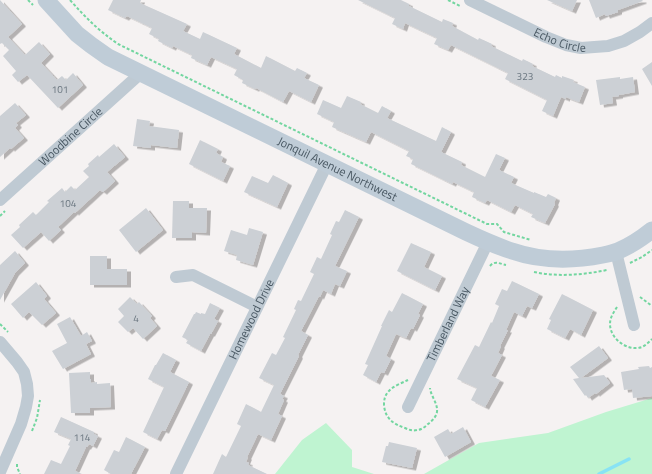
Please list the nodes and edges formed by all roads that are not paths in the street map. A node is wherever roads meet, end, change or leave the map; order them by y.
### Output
1 (46, 0) edge
2 (470, 0) edge
3 (652, 23) edge
4 (141, 73) junction
5 (327, 164) junction
6 (0, 200) edge
7 (652, 230) edge
8 (488, 242) junction
9 (618, 260) junction
10 (176, 278) dead end
11 (257, 307) junction
12 (634, 325) dead end
13 (0, 342) edge
14 (408, 407) dead end
15 (0, 472) edge
16 (176, 474) edge

1 - 4 street, Jonquil Avenue Northwest
2 - 3 street, Echo Circle
4 - 5 street, Jonquil Avenue Northwest
4 - 6 street, Woodbine Circle
5 - 8 street, Jonquil Avenue Northwest
5 - 11 street, Homewood Drive
7 - 9 street, Jonquil Avenue Northwest
8 - 9 street, Jonquil Avenue Northwest
8 - 14 street, Timberland Way
9 - 12 street
10 - 11 street
11 - 16 street, Homewood Drive
13 - 15 street

